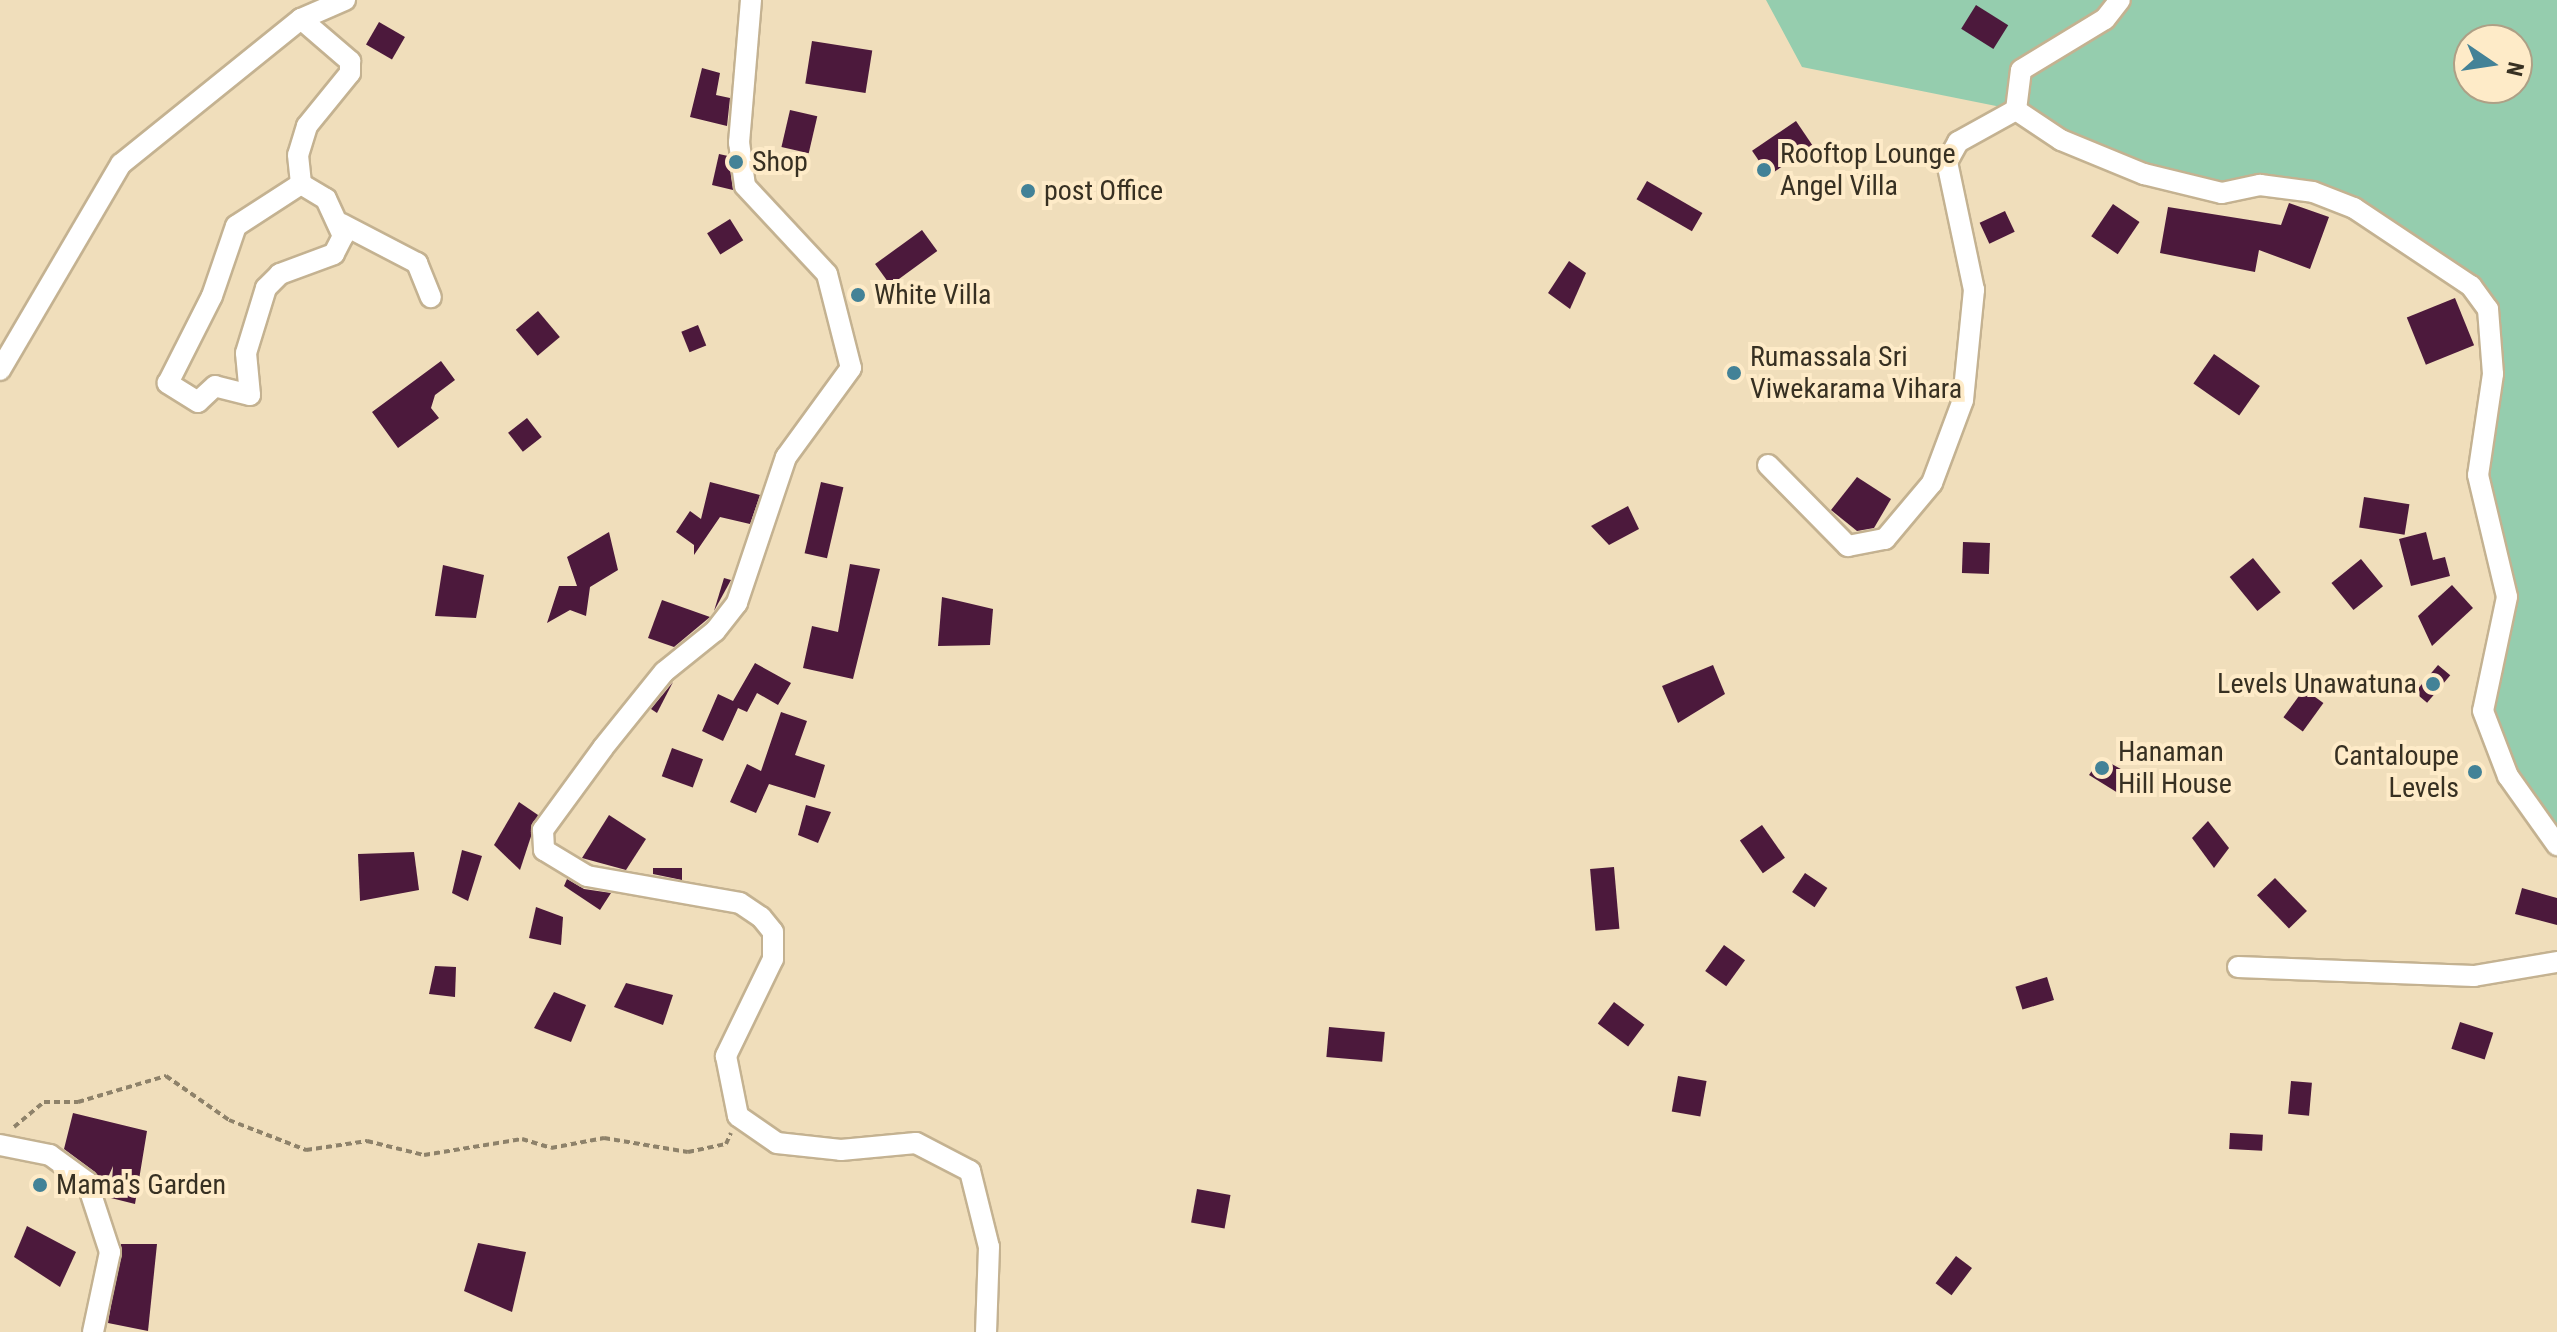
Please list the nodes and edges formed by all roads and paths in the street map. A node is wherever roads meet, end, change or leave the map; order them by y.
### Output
1 (345, 0) edge
2 (751, 0) edge
3 (2120, 0) edge
4 (301, 19) junction
5 (2016, 110) junction
6 (301, 184) junction
7 (342, 224) junction
8 (431, 297) dead end
9 (0, 370) edge
10 (1768, 465) dead end
11 (2557, 845) edge
12 (2557, 962) edge
13 (2238, 967) dead end
14 (738, 1116) junction
15 (0, 1130) edge
16 (0, 1145) edge
17 (93, 1332) edge
18 (986, 1332) edge

1 - 4 street
2 - 14 street
3 - 5 street
4 - 6 street
4 - 9 street
5 - 10 street
5 - 11 street
6 - 7 street
6 - 7 street
7 - 8 street
12 - 13 street
14 - 15 path
14 - 18 street
16 - 17 street

